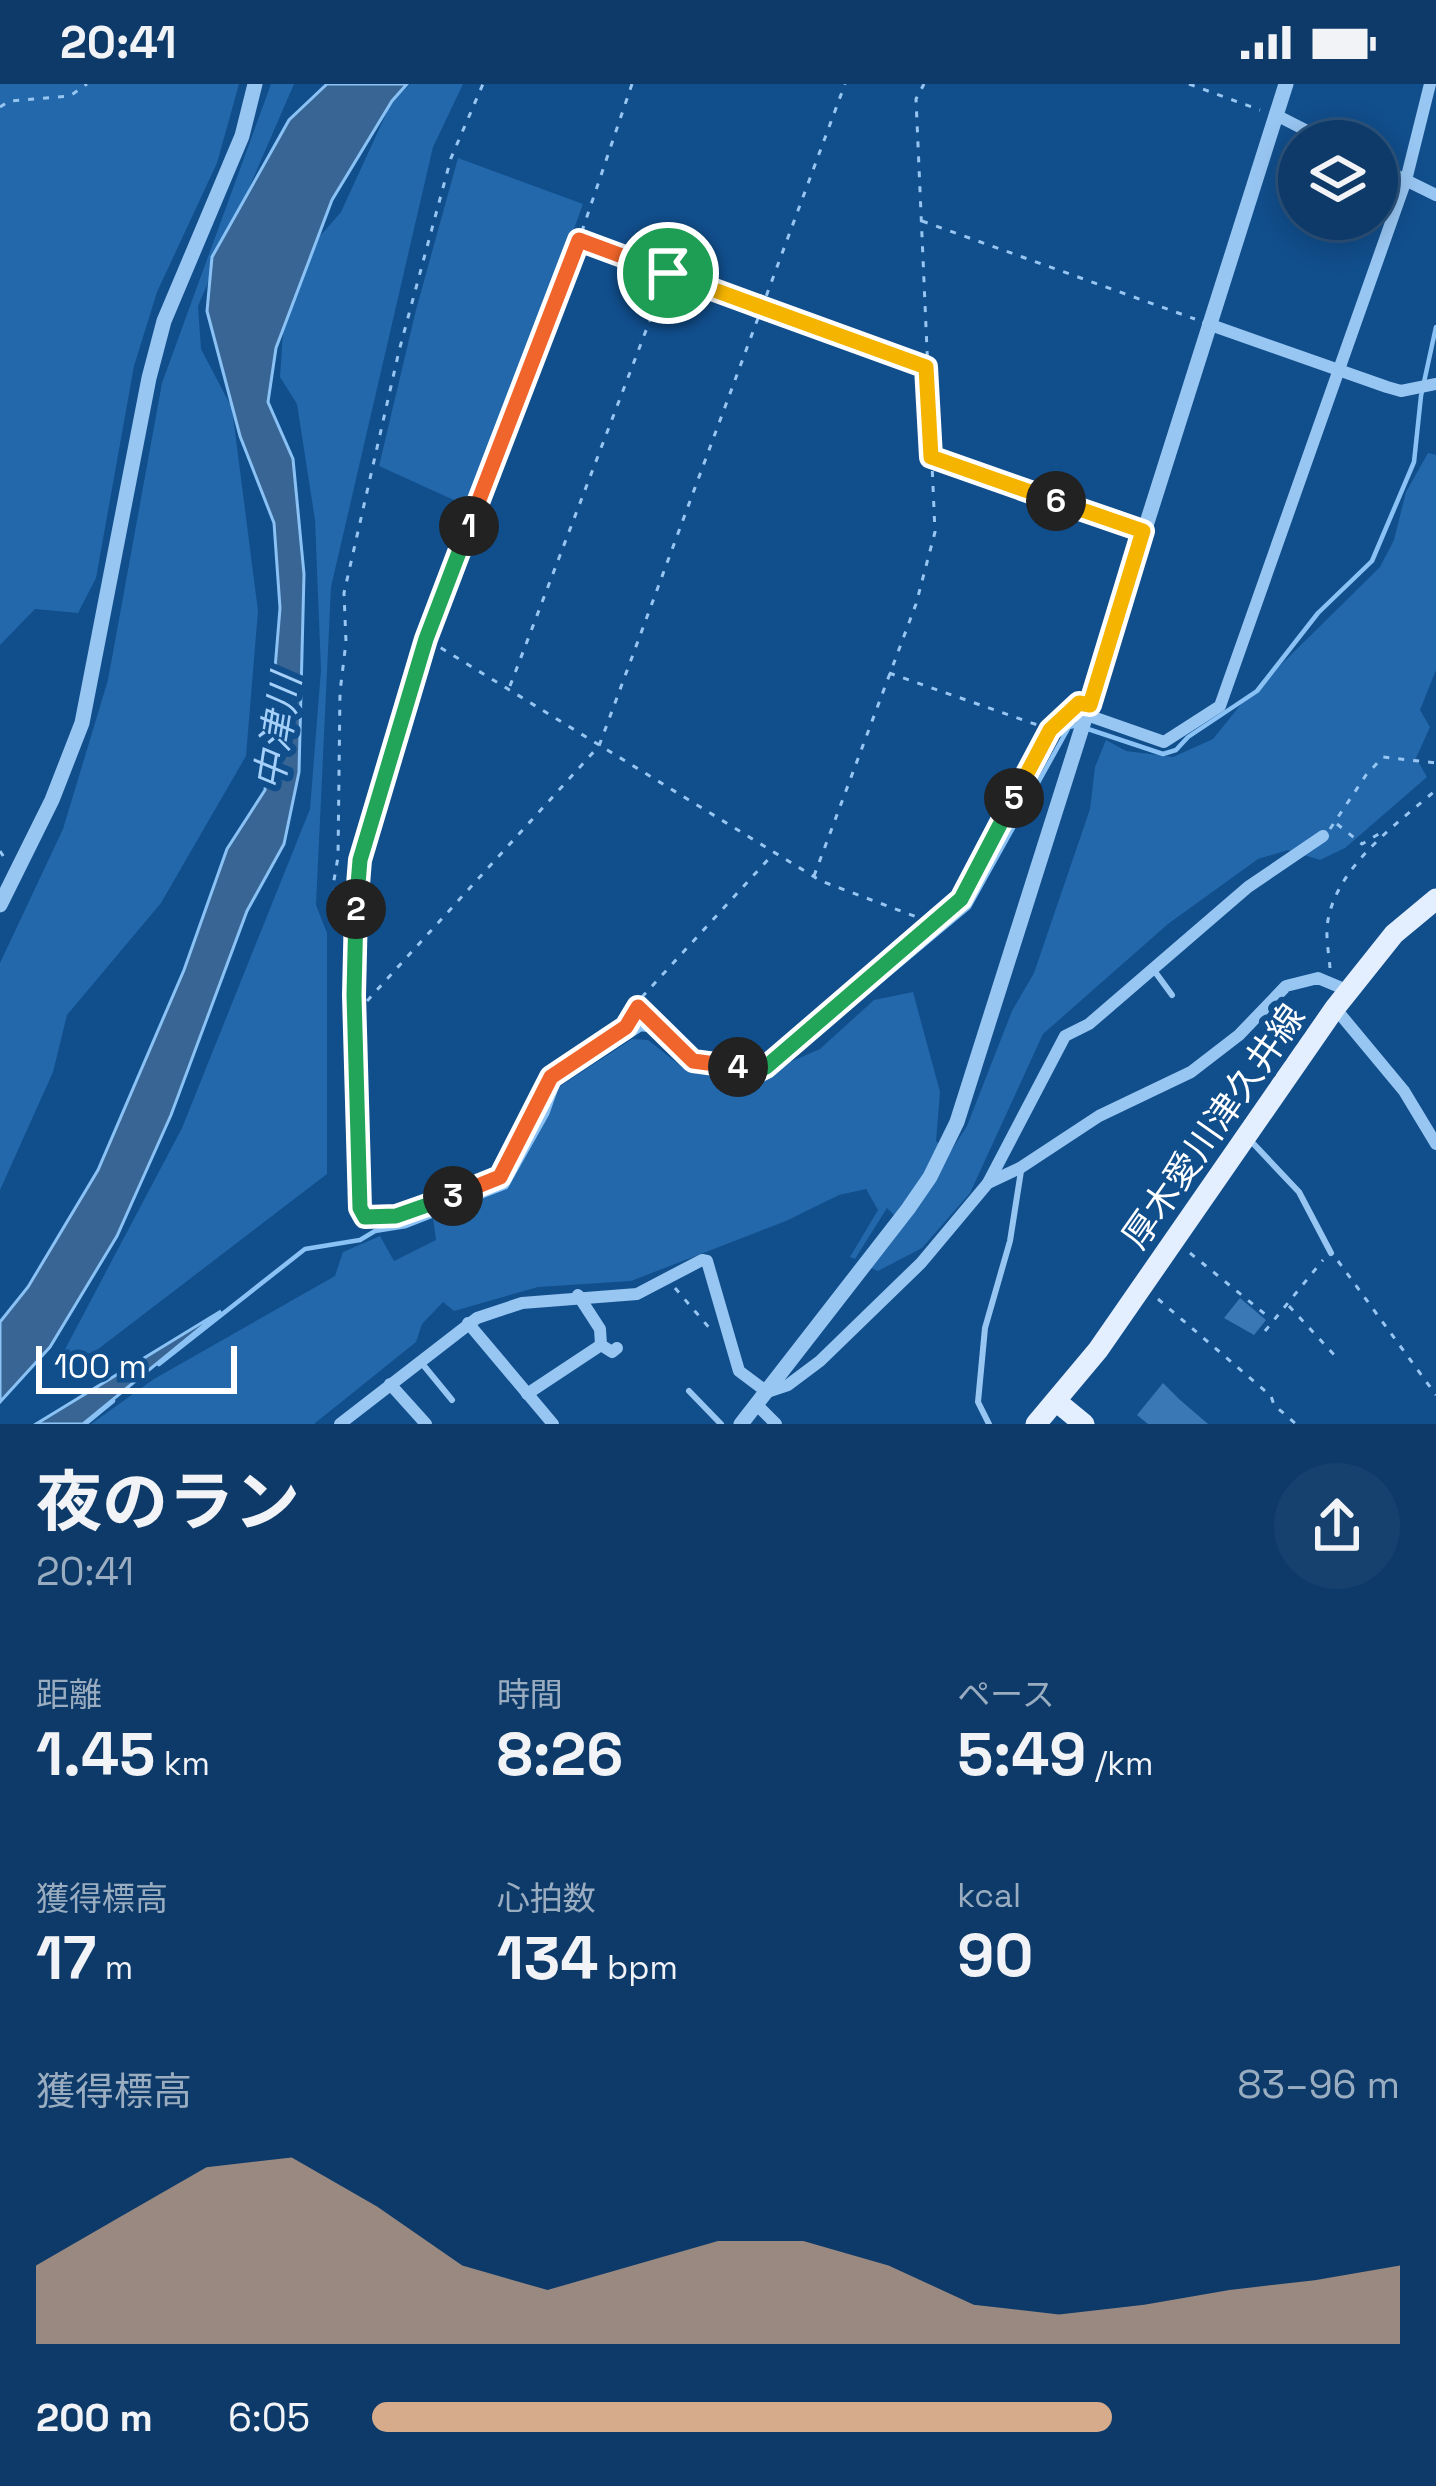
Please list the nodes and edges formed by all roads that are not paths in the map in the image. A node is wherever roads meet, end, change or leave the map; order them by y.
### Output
1 (255, 84) edge
2 (1286, 84) edge
3 (1430, 84) edge
4 (1276, 115) junction
5 (1286, 120) edge
6 (1398, 176) edge
7 (1406, 180) junction
8 (1436, 195) edge
9 (1208, 324) junction
10 (1339, 369) junction
11 (1436, 384) edge
12 (1088, 712) junction
13 (1323, 836) road end
14 (1436, 899) edge
15 (0, 905) edge
16 (1153, 969) junction
17 (1172, 994) dead end
18 (1342, 1000) junction
19 (1246, 1137) junction
20 (1436, 1144) edge
21 (1020, 1168) junction
22 (988, 1183) junction
23 (1331, 1252) road end
24 (578, 1295) junction
25 (469, 1323) junction
26 (601, 1345) junction
27 (617, 1348) dead end
28 (419, 1360) junction
29 (390, 1384) junction
30 (689, 1390) dead end
31 (527, 1394) junction
32 (762, 1398) junction
33 (452, 1400) dead end
34 (1056, 1402) junction
35 (350, 1421) edge
36 (426, 1424) edge
37 (553, 1424) edge
38 (721, 1424) edge
39 (742, 1424) edge
40 (776, 1424) edge
41 (989, 1424) edge
42 (1036, 1424) edge
43 (1084, 1424) edge

1 - 15 street
2 - 4 street
3 - 7 street
4 - 5 street
4 - 9 street
6 - 7 street
7 - 8 street
7 - 10 street
9 - 10 street
9 - 12 street
10 - 11 street
10 - 12 street
12 - 32 street
13 - 16 street
14 - 18 main road, 厚木愛川津久井線
16 - 17 lane
16 - 22 street
18 - 19 main road, 厚木愛川津久井線
18 - 20 street
18 - 21 street
19 - 23 lane
19 - 34 main road, 厚木愛川津久井線
21 - 22 street
21 - 41 lane
22 - 32 street
24 - 25 street
24 - 26 street
24 - 32 street
25 - 28 street
25 - 31 street
26 - 27 street
26 - 31 street
28 - 29 street
28 - 33 lane
29 - 35 street
29 - 36 street
30 - 38 lane
31 - 37 street
32 - 39 street
32 - 40 street
34 - 42 main road, 厚木愛川津久井線
34 - 43 main road

